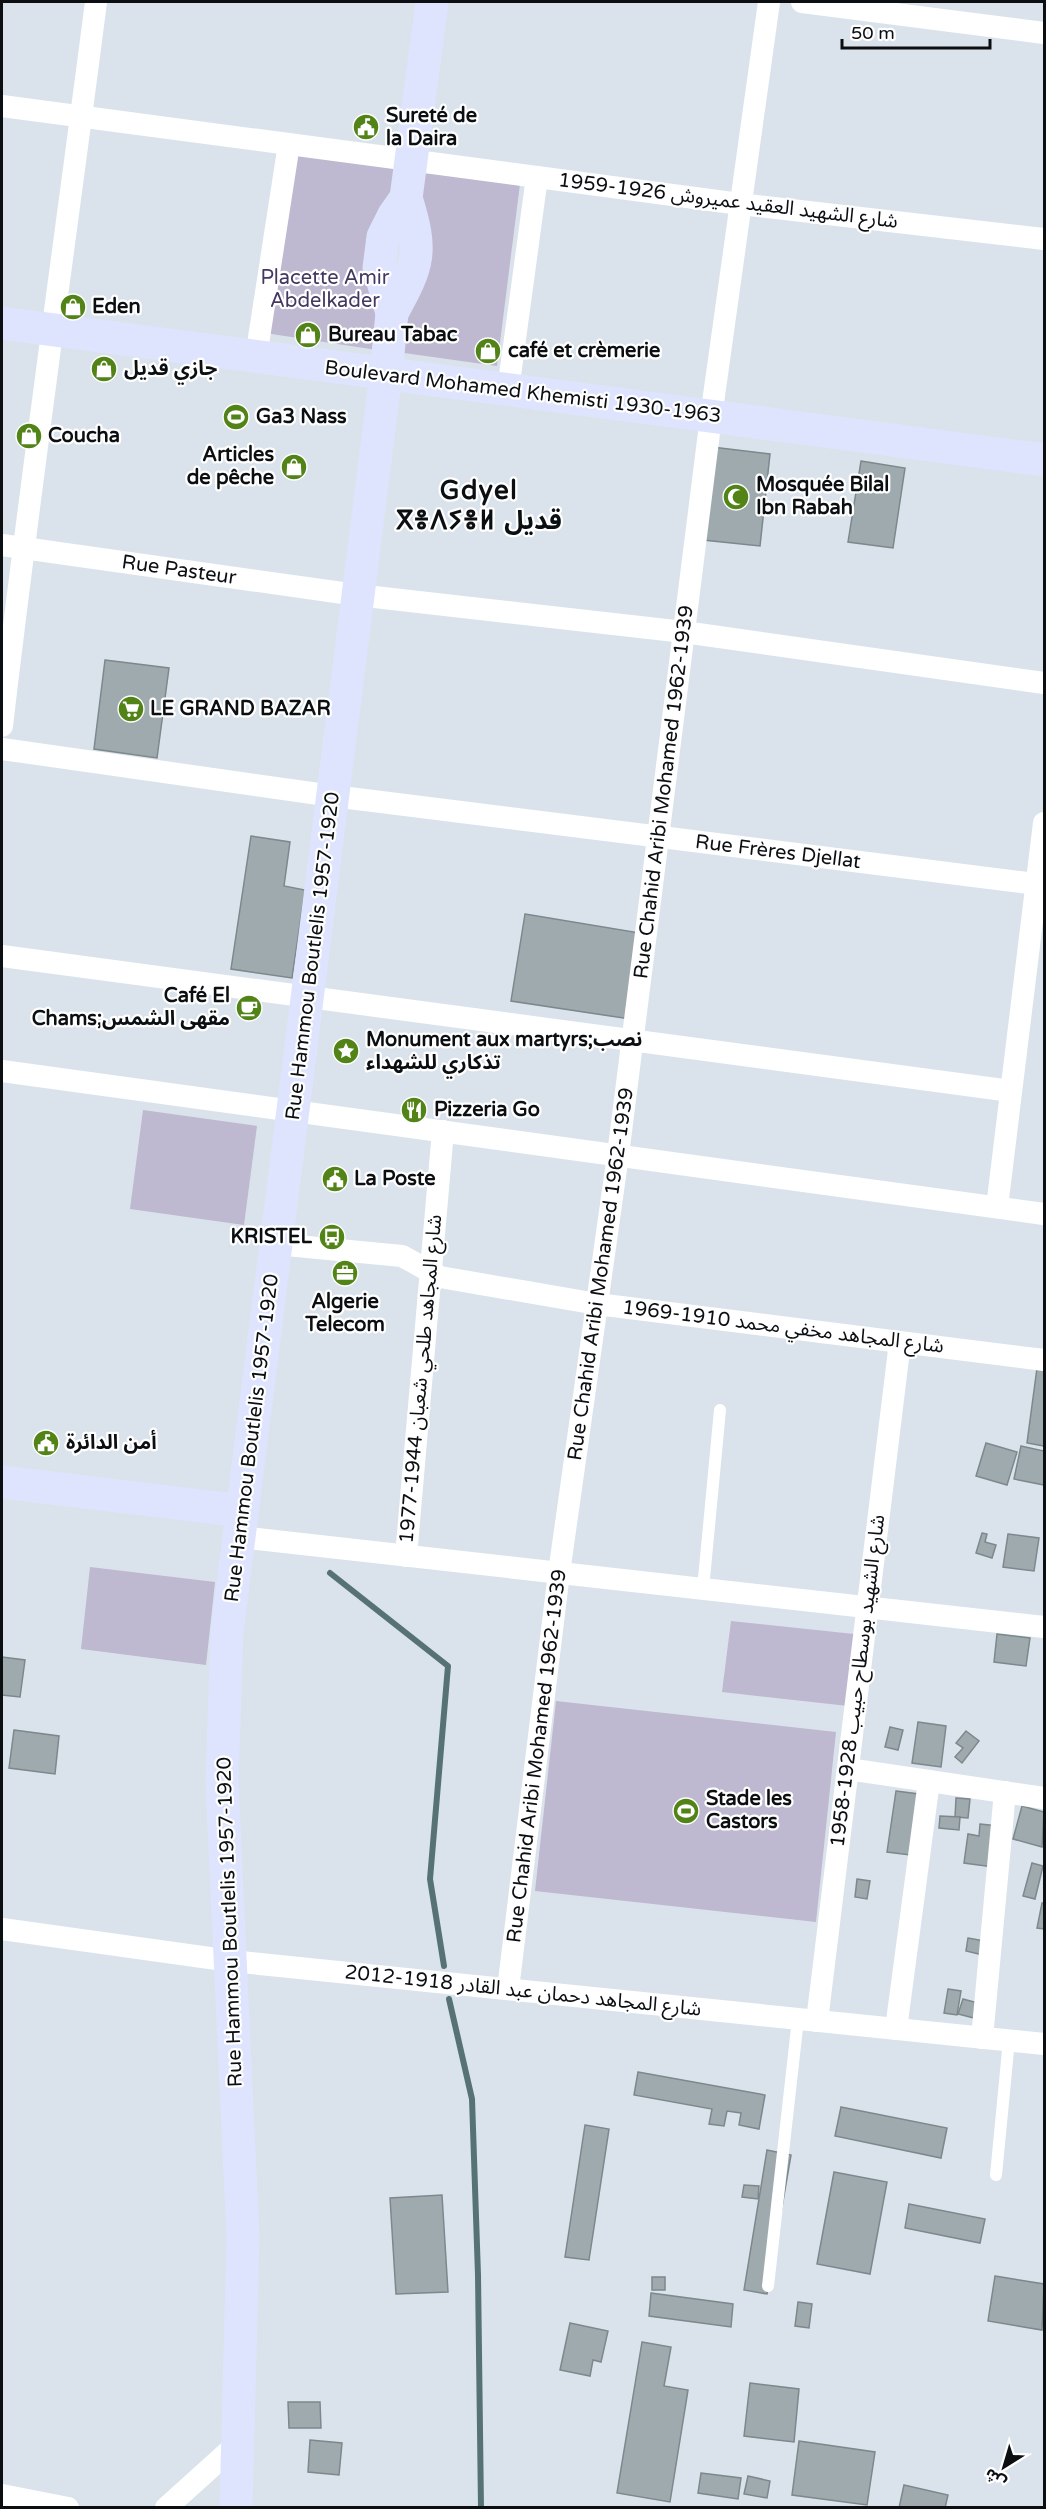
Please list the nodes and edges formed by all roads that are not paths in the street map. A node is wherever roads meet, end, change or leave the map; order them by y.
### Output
1 (96, 2) edge
2 (432, 2) edge
3 (769, 2) edge
4 (802, 2) edge
5 (1044, 33) edge
6 (2, 106) edge
7 (81, 118) junction
8 (289, 144) junction
9 (411, 160) junction
10 (537, 177) junction
11 (740, 204) junction
12 (1044, 239) edge
13 (2, 323) edge
14 (54, 330) junction
15 (256, 357) junction
16 (387, 374) junction
17 (508, 390) junction
18 (711, 417) junction
19 (1044, 460) edge
20 (12, 546) edge
21 (357, 595) junction
22 (684, 632) junction
23 (1044, 683) edge
24 (2, 726) edge
25 (2, 750) edge
26 (333, 796) junction
27 (1044, 823) edge
28 (658, 837) junction
29 (1041, 885) edge
30 (2, 956) edge
31 (308, 997) junction
32 (633, 1040) junction
33 (2, 1071) edge
34 (1011, 1091) junction
35 (293, 1110) junction
36 (443, 1131) junction
37 (618, 1155) junction
38 (997, 1207) junction
39 (1044, 1214) edge
40 (276, 1244) junction
41 (431, 1272) junction
42 (597, 1305) junction
43 (900, 1342) junction
44 (1044, 1360) edge
45 (720, 1410) dead end
46 (2, 1482) edge
47 (241, 1524) junction
48 (406, 1556) junction
49 (560, 1573) junction
50 (702, 1589) junction
51 (867, 1608) junction
52 (1044, 1628) edge
53 (848, 1769) junction
54 (929, 1781) junction
55 (1005, 1792) junction
56 (1044, 1798) edge
57 (2, 1929) edge
58 (231, 1961) junction
59 (508, 1989) junction
60 (807, 2020) junction
61 (896, 2029) junction
62 (982, 2038) junction
63 (1009, 2040) junction
64 (1044, 2044) edge
65 (996, 2175) dead end
66 (768, 2286) dead end
67 (238, 2443) junction
68 (2, 2495) edge
69 (68, 2508) edge
70 (166, 2508) edge
71 (236, 2508) edge

1 - 7 street
2 - 9 main road
3 - 11 street, Rue Chahid Aribi Mohamed 1962-1939
4 - 5 street
6 - 7 street, شارع الشهيد العقيد عميروش 1926-1959
7 - 8 street, شارع الشهيد العقيد عميروش 1926-1959
7 - 14 street
8 - 9 street, شارع الشهيد العقيد عميروش 1926-1959
8 - 15 street
9 - 10 street, شارع الشهيد العقيد عميروش 1926-1959
9 - 16 main road, Rue Hammou Boutlelis 1957-1920
10 - 11 street, شارع الشهيد العقيد عميروش 1926-1959
10 - 17 street
11 - 12 street, شارع الشهيد العقيد عميروش 1926-1959
11 - 18 street, Rue Chahid Aribi Mohamed 1962-1939
13 - 14 main road, Boulevard Mohamed Khemisti 1930-1963
14 - 15 main road, Boulevard Mohamed Khemisti 1930-1963
14 - 20 street
15 - 16 main road, Boulevard Mohamed Khemisti 1930-1963
16 - 17 main road, Boulevard Mohamed Khemisti 1930-1963
16 - 21 main road, Rue Hammou Boutlelis 1957-1920
17 - 18 main road, Boulevard Mohamed Khemisti 1930-1963
18 - 19 main road, Boulevard Mohamed Khemisti 1930-1963
18 - 22 street, Rue Chahid Aribi Mohamed 1962-1939
20 - 21 street, Rue Pasteur
20 - 24 street
21 - 22 street, Rue Pasteur
21 - 26 main road, Rue Hammou Boutlelis 1957-1920
22 - 23 street, Rue Pasteur
22 - 28 street, Rue Chahid Aribi Mohamed 1962-1939
25 - 26 street, Rue Frères Djellat
26 - 28 street, Rue Frères Djellat
26 - 31 main road, Rue Hammou Boutlelis 1957-1920
27 - 29 street
28 - 29 street, Rue Frères Djellat
28 - 32 street, Rue Chahid Aribi Mohamed 1962-1939
29 - 34 street
30 - 31 street
31 - 32 street
31 - 35 main road, Rue Hammou Boutlelis 1957-1920
32 - 34 street
32 - 37 street, Rue Chahid Aribi Mohamed 1962-1939
33 - 35 street
34 - 38 street
35 - 36 street
35 - 40 main road, Rue Hammou Boutlelis 1957-1920
36 - 37 street
36 - 41 street, شارع المجاهد طلحي شعبان 1944-1977
37 - 38 street
37 - 42 street, Rue Chahid Aribi Mohamed 1962-1939
38 - 39 street
40 - 41 street, شارع المجاهد مخفي محمد 1910-1969
40 - 47 main road, Rue Hammou Boutlelis 1957-1920
41 - 42 street, شارع المجاهد مخفي محمد 1910-1969
41 - 48 street, شارع المجاهد طلحي شعبان 1944-1977
42 - 43 street, شارع المجاهد مخفي محمد 1910-1969
42 - 49 street, Rue Chahid Aribi Mohamed 1962-1939
43 - 44 street, شارع المجاهد مخفي محمد 1910-1969
43 - 51 street, شارع الشهيد بوسطاح حبيب 1928-1958
45 - 50 lane
46 - 47 main road
47 - 48 street
47 - 58 main road, Rue Hammou Boutlelis 1957-1920
48 - 49 street
49 - 50 street
49 - 59 street, Rue Chahid Aribi Mohamed 1962-1939
50 - 51 street
51 - 52 street
51 - 53 street, شارع الشهيد بوسطاح حبيب 1928-1958
53 - 54 street
53 - 60 street, شارع الشهيد بوسطاح حبيب 1928-1958
54 - 55 street
54 - 61 street
55 - 56 street
55 - 62 street
57 - 58 street, شارع المجاهد دحمان عبد القادر 1918-2012
58 - 59 street, شارع المجاهد دحمان عبد القادر 1918-2012
58 - 67 main road, Rue Hammou Boutlelis 1957-1920
59 - 60 street, شارع المجاهد دحمان عبد القادر 1918-2012
60 - 61 street, شارع المجاهد دحمان عبد القادر 1918-2012
60 - 66 lane
61 - 62 street, شارع المجاهد دحمان عبد القادر 1918-2012
62 - 63 street, شارع المجاهد دحمان عبد القادر 1918-2012
63 - 64 street, شارع المجاهد دحمان عبد القادر 1918-2012
63 - 65 lane
67 - 70 street
67 - 71 main road, Rue Hammou Boutlelis 1957-1920
68 - 69 street

